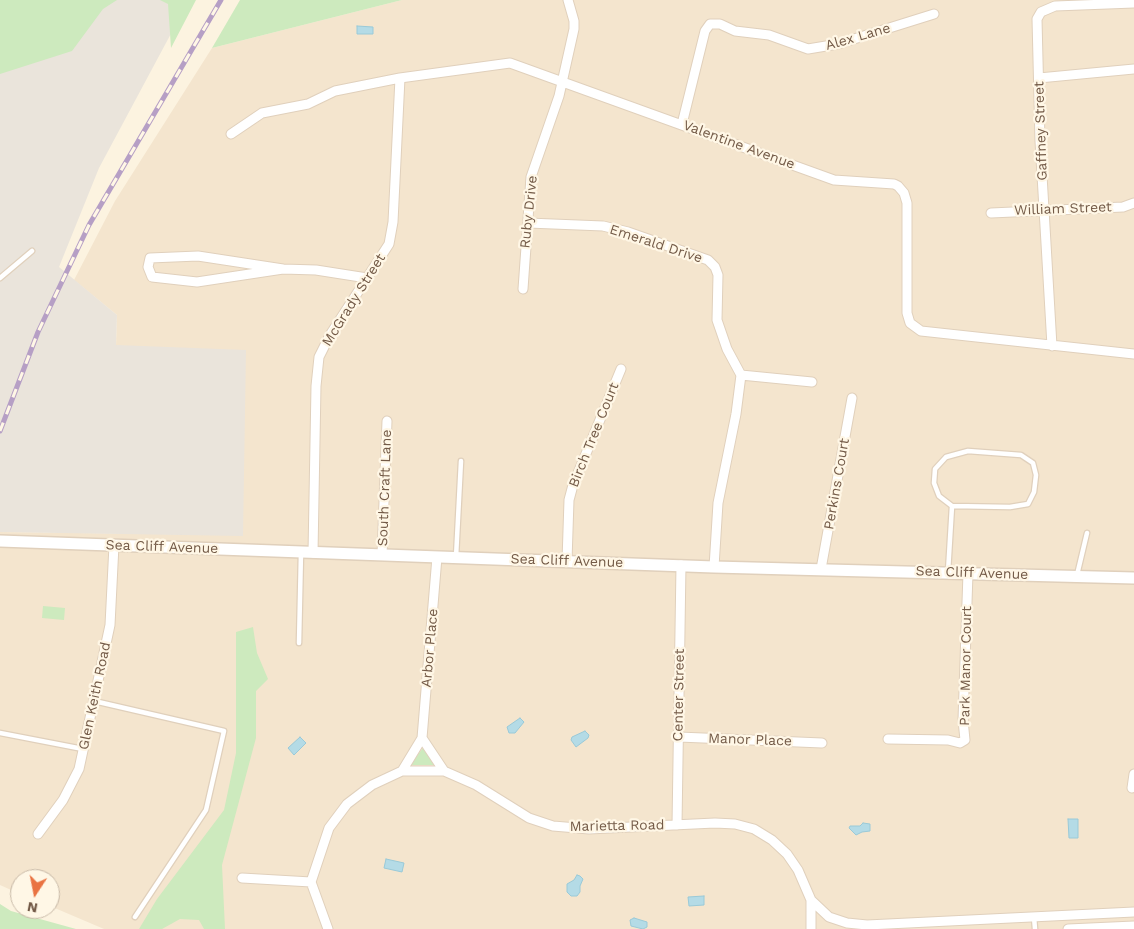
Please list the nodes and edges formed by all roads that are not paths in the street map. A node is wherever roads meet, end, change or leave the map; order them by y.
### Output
1 (568, 0) edge
2 (1134, 3) edge
3 (934, 14) dead end
4 (1134, 69) edge
5 (400, 78) junction
6 (1039, 78) junction
7 (561, 80) junction
8 (682, 124) junction
9 (231, 134) dead end
10 (1134, 203) edge
11 (1044, 210) junction
12 (991, 213) dead end
13 (528, 223) junction
14 (32, 251) dead end
15 (283, 269) junction
16 (0, 278) edge
17 (367, 278) junction
18 (523, 289) dead end
19 (1052, 346) junction
20 (1134, 354) edge
21 (621, 369) dead end
22 (740, 375) junction
23 (812, 382) dead end
24 (852, 398) dead end
25 (387, 421) dead end
26 (461, 460) dead end
27 (952, 506) junction
28 (1087, 533) dead end
29 (0, 541) edge
30 (114, 544) junction
31 (307, 552) junction
32 (382, 555) junction
33 (437, 557) junction
34 (456, 558) junction
35 (568, 561) junction
36 (681, 565) junction
37 (714, 567) junction
38 (821, 569) junction
39 (948, 572) junction
40 (968, 574) junction
41 (1077, 576) junction
42 (1134, 578) edge
43 (299, 643) dead end
44 (94, 701) junction
45 (0, 733) edge
46 (422, 738) junction
47 (679, 738) junction
48 (888, 739) dead end
49 (822, 743) dead end
50 (83, 749) junction
51 (402, 771) junction
52 (444, 771) junction
53 (1134, 774) edge
54 (1132, 788) dead end
55 (677, 825) junction
56 (38, 834) dead end
57 (242, 878) dead end
58 (311, 882) junction
59 (811, 900) junction
60 (1134, 912) edge
61 (1094, 914) junction
62 (135, 916) dead end
63 (1034, 917) junction
64 (971, 924) edge
65 (910, 926) edge
66 (1134, 926) edge
67 (1094, 928) junction
68 (328, 929) edge
69 (811, 929) edge
70 (1035, 929) edge
71 (1068, 929) edge

1 - 7 street, Ruby Drive
2 - 6 street, Gaffney Street
3 - 8 street, Alex Lane
4 - 6 street
5 - 7 street, Valentine Avenue
5 - 9 street, Valentine Avenue
5 - 17 street, McGrady Street
6 - 11 street, Gaffney Street
7 - 8 street, Valentine Avenue
7 - 13 street, Ruby Drive
8 - 19 street, Valentine Avenue
10 - 11 street, William Street
11 - 12 street, William Street
11 - 19 street, Gaffney Street
13 - 18 street, Ruby Drive
13 - 22 street, Emerald Drive
14 - 16 lane
15 - 15 street
15 - 17 street
17 - 31 street, McGrady Street
19 - 20 street, Valentine Avenue
21 - 35 street, Birch Tree Court
22 - 23 street
22 - 37 street
24 - 38 street, Perkins Court
25 - 32 street, South Craft Lane
26 - 34 lane
27 - 27 lane
27 - 39 lane
28 - 41 lane
29 - 30 street, Sea Cliff Avenue
30 - 31 street, Sea Cliff Avenue
30 - 44 street, Glen Keith Road
31 - 32 street, Sea Cliff Avenue
31 - 43 lane
32 - 33 street, Sea Cliff Avenue
33 - 34 street, Sea Cliff Avenue
33 - 46 street, Arbor Place
34 - 35 street, Sea Cliff Avenue
35 - 36 street, Sea Cliff Avenue
36 - 37 street, Sea Cliff Avenue
36 - 47 street, Center Street
37 - 38 street, Sea Cliff Avenue
38 - 39 street, Sea Cliff Avenue
39 - 40 street, Sea Cliff Avenue
40 - 41 street, Sea Cliff Avenue
40 - 48 street, Park Manor Court
41 - 42 street, Sea Cliff Avenue
44 - 50 street, Glen Keith Road
44 - 62 lane
45 - 50 lane
46 - 51 street, Arbor Place
46 - 52 street
47 - 49 street, Manor Place
47 - 55 street, Center Street
50 - 56 street, Glen Keith Road
51 - 52 street, Marietta Road
51 - 58 street, Marietta Road
52 - 55 street, Marietta Road
53 - 54 street
55 - 59 street, Marietta Road
57 - 58 street
58 - 68 street
59 - 65 street
59 - 69 street, Marietta Road
60 - 61 street
61 - 63 street
61 - 67 lane
63 - 64 street
63 - 70 lane
64 - 65 street
66 - 67 street
67 - 71 street

